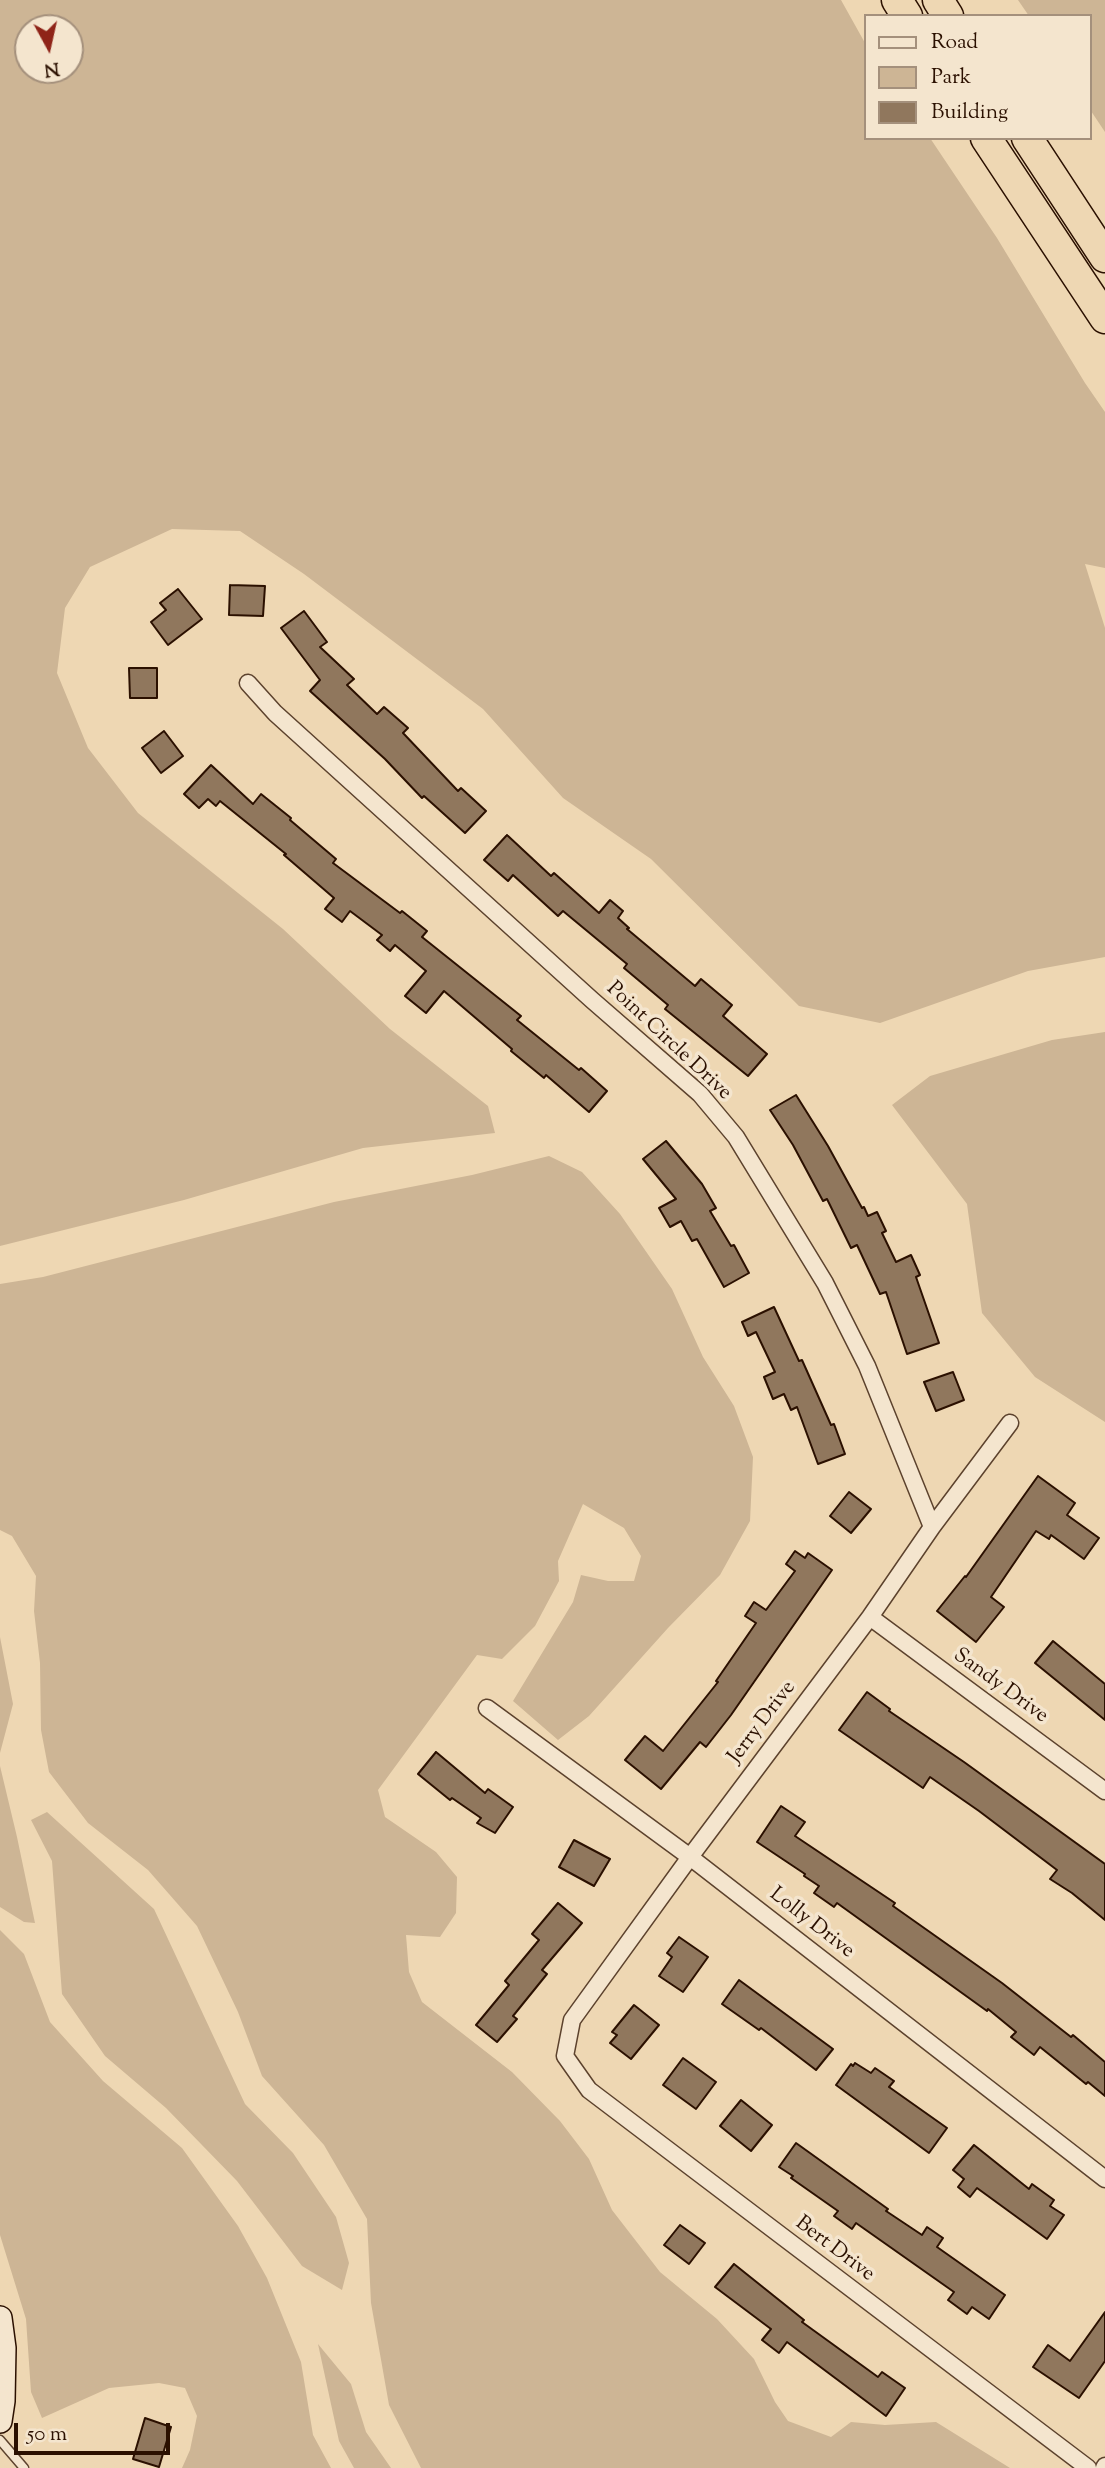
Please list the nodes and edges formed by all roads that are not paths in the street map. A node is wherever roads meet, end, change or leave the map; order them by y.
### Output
1 (987, 140) edge
2 (1028, 140) edge
3 (1105, 257) edge
4 (1105, 318) edge
5 (248, 683) dead end
6 (1010, 1423) dead end
7 (932, 1527) junction
8 (870, 1617) junction
9 (487, 1708) dead end
10 (1105, 1791) edge
11 (690, 1857) junction
12 (565, 2056) joint
13 (1105, 2179) edge
14 (0, 2318) edge
15 (0, 2421) edge
16 (0, 2440) edge
17 (24, 2468) edge
18 (1088, 2468) edge

1 - 4 highway
2 - 3 highway
5 - 7 street, Point Circle Drive
6 - 7 street, Jerry Drive
7 - 8 street, Jerry Drive
8 - 10 street, Sandy Drive
8 - 11 street, Jerry Drive
9 - 11 street, Lolly Drive
11 - 12 street, Jerry Drive
11 - 13 street, Lolly Drive
12 - 18 street, Bert Drive
14 - 15 street
16 - 17 lane

